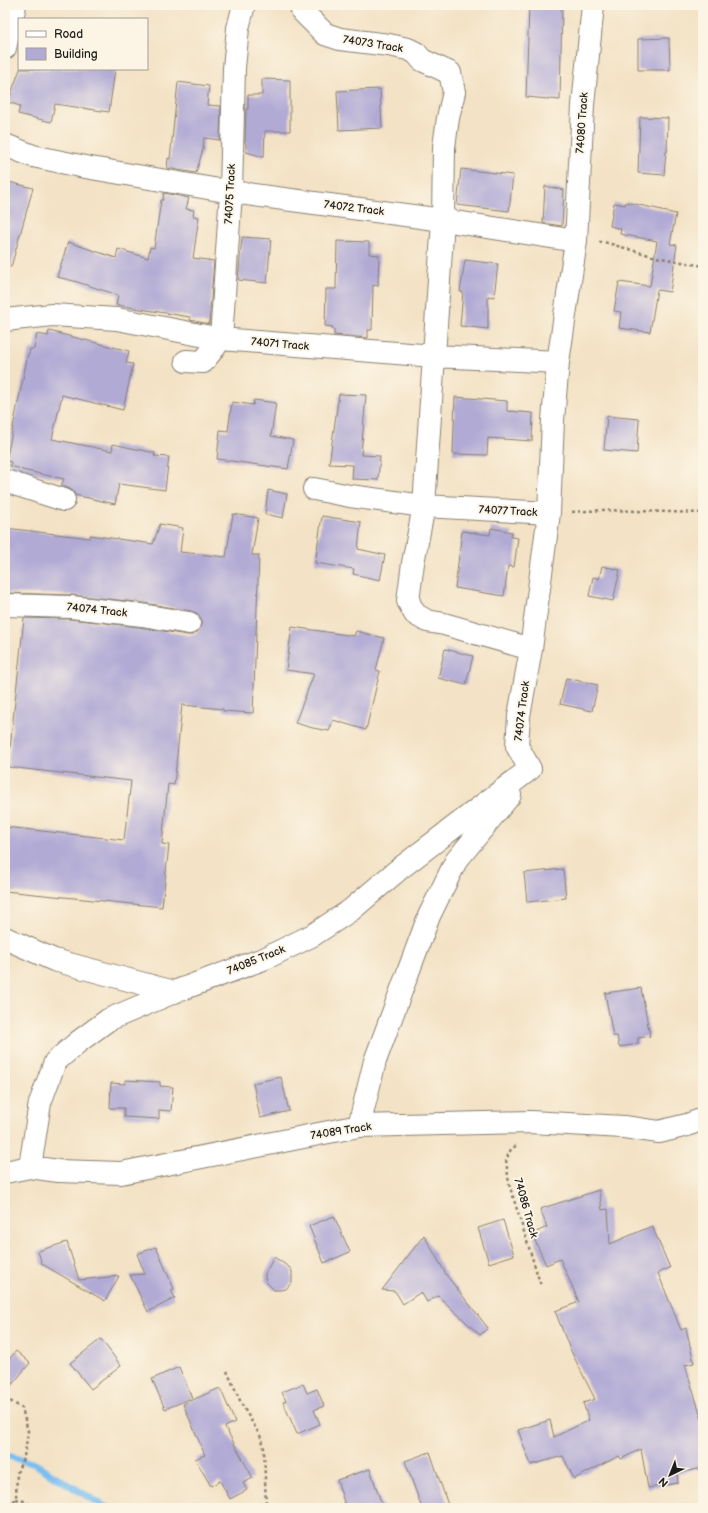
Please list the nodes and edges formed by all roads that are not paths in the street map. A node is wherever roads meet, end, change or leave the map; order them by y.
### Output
1 (15, 5) edge
2 (244, 5) edge
3 (300, 5) edge
4 (592, 5) edge
5 (5, 48) edge
6 (5, 145) edge
7 (231, 192) junction
8 (443, 220) junction
9 (576, 241) junction
10 (5, 320) edge
11 (221, 339) junction
12 (434, 356) junction
13 (186, 361) dead end
14 (558, 362) junction
15 (5, 481) edge
16 (314, 489) dead end
17 (64, 500) dead end
18 (424, 506) junction
19 (549, 513) junction
20 (5, 605) edge
21 (189, 623) dead end
22 (531, 649) junction
23 (530, 769) junction
24 (5, 938) edge
25 (174, 992) junction
26 (703, 1119) edge
27 (359, 1126) junction
28 (30, 1167) junction
29 (5, 1172) edge

1 - 5 street
2 - 7 street, 74075 Track
3 - 8 street, 74073 Track
4 - 9 street, 74080 Track
6 - 7 street, 74072 Track
7 - 8 street, 74072 Track
7 - 11 street, 74075 Track
8 - 9 street, 74072 Track
8 - 12 street, 74073 Track
9 - 14 street, 74080 Track
10 - 11 street, 74071 Track
11 - 12 street, 74071 Track
11 - 13 street
12 - 14 street, 74071 Track
12 - 18 street, 74073 Track
14 - 19 street, 74080 Track
15 - 17 street
16 - 18 street, 74077 Track
18 - 19 street, 74077 Track
18 - 22 street, 74073 Track
19 - 22 street, 74074 Track
20 - 21 street, 74074 Track
22 - 23 street, 74074 Track
23 - 25 street, 74085 Track
23 - 27 street
24 - 25 street
25 - 28 street, 74085 Track
26 - 27 street, 74089 Track
27 - 28 street, 74089 Track
28 - 29 street, 74089 Track

